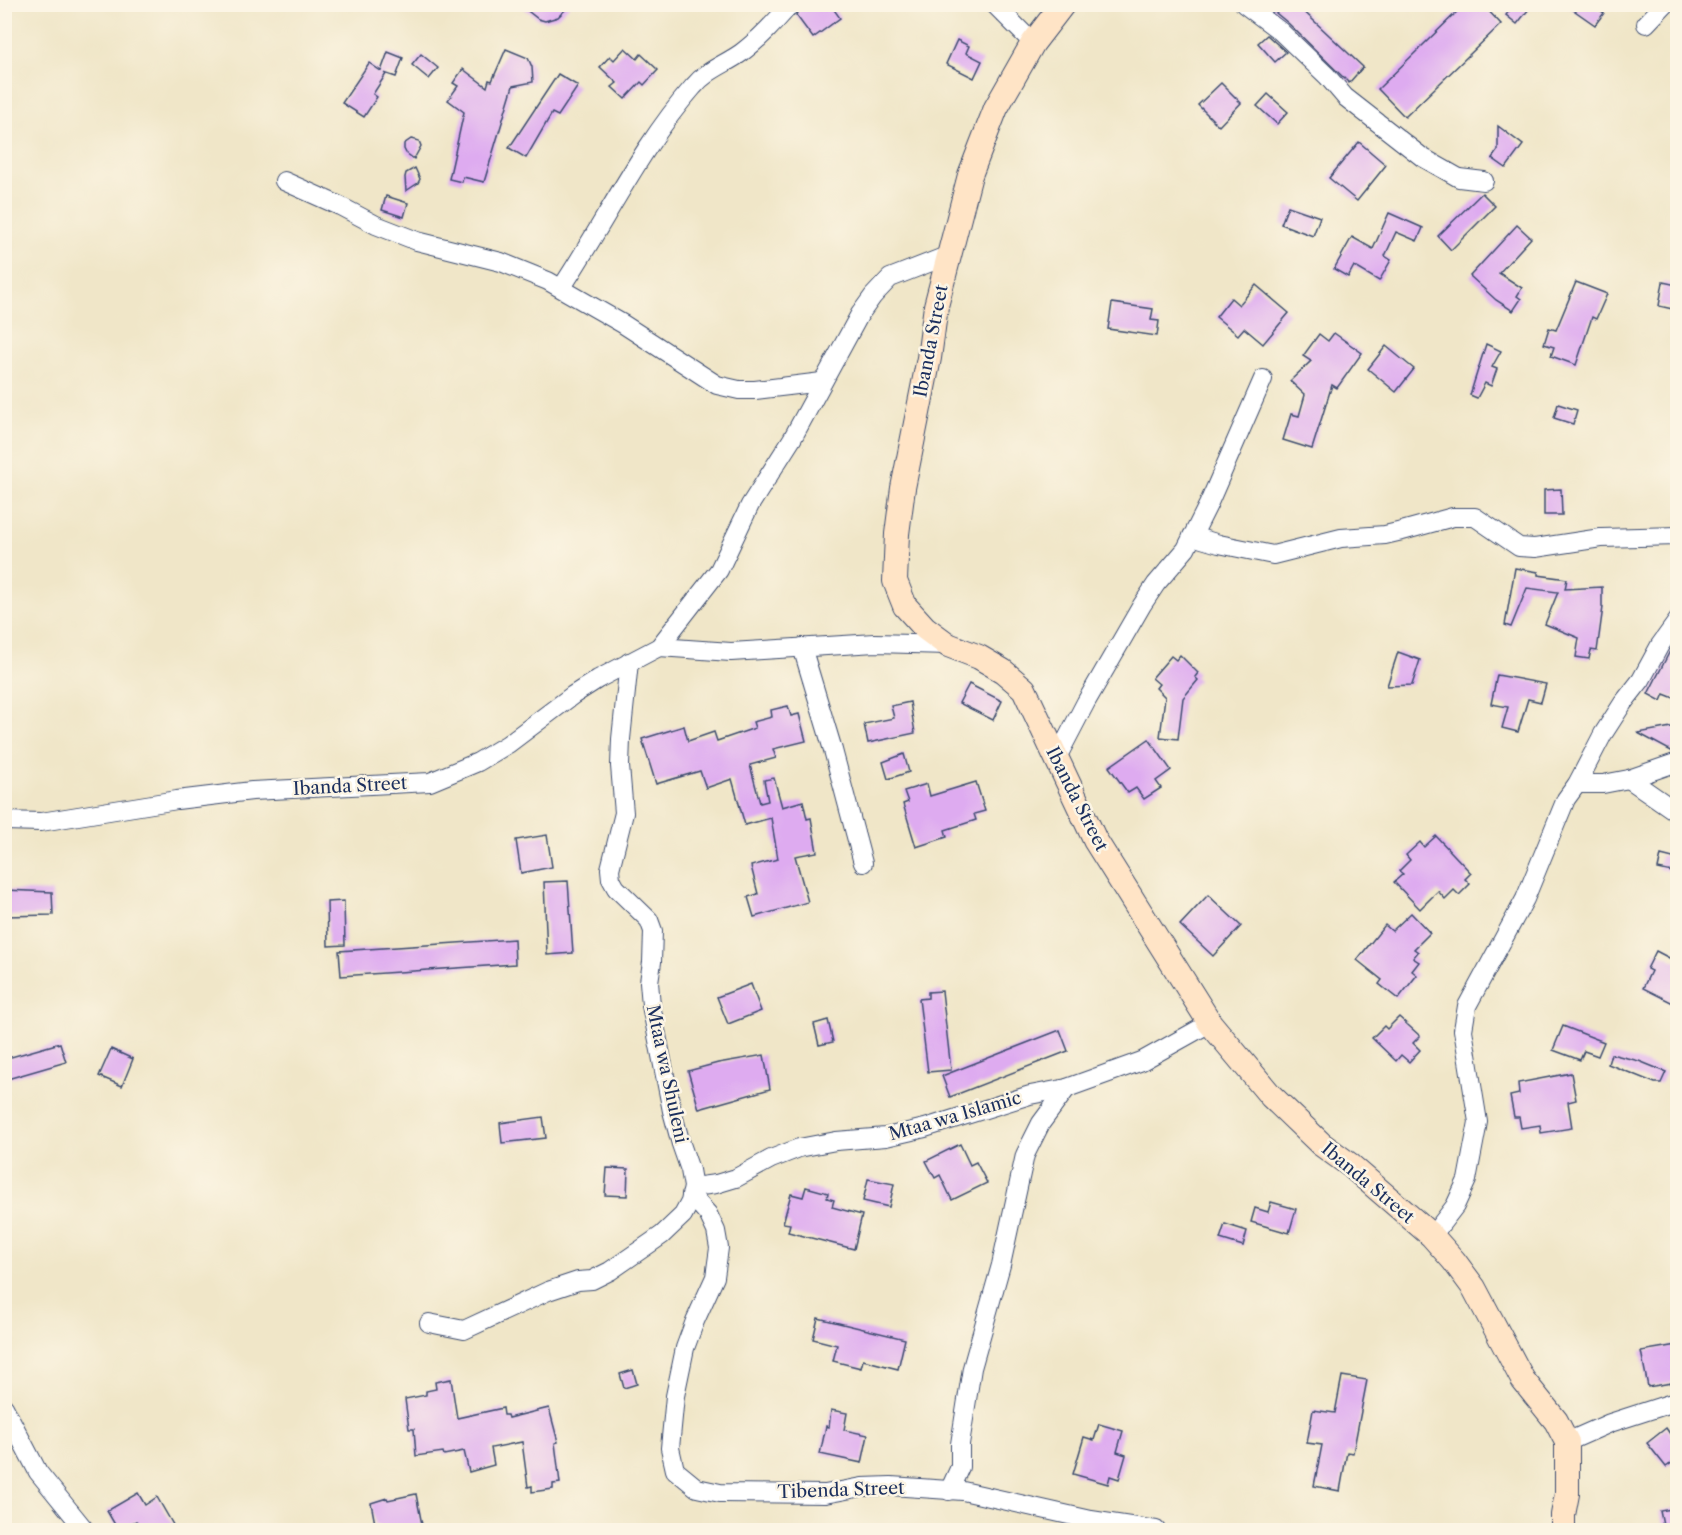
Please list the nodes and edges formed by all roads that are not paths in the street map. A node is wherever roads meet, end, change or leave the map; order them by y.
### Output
1 (791, 4) edge
2 (994, 4) edge
3 (1063, 4) edge
4 (1244, 4) edge
5 (1665, 4) edge
6 (1646, 24) dead end
7 (1033, 43) junction
8 (284, 181) dead end
9 (1485, 181) dead end
10 (949, 255) junction
11 (562, 287) junction
12 (1263, 380) dead end
13 (822, 382) junction
14 (1192, 536) junction
15 (1677, 536) edge
16 (1677, 620) edge
17 (948, 645) junction
18 (659, 647) junction
19 (802, 647) junction
20 (629, 663) junction
21 (1054, 754) junction
22 (1677, 762) edge
23 (1629, 778) junction
24 (1577, 784) junction
25 (1677, 813) edge
26 (4, 821) edge
27 (863, 863) dead end
28 (1210, 1023) junction
29 (1067, 1088) junction
30 (692, 1191) junction
31 (1432, 1236) junction
32 (429, 1323) dead end
33 (1677, 1401) edge
34 (4, 1407) edge
35 (1567, 1442) junction
36 (949, 1491) junction
37 (85, 1530) edge
38 (1156, 1530) edge
39 (1563, 1530) edge

1 - 11 street
2 - 7 street
3 - 7 street, Ibanda Street
4 - 9 street
5 - 6 street
7 - 10 street, Ibanda Street
8 - 11 street
10 - 13 street
10 - 17 street, Ibanda Street
11 - 13 street
12 - 14 street
13 - 18 street
14 - 15 street
14 - 21 street
16 - 24 street
17 - 19 street
17 - 21 street, Ibanda Street
18 - 19 street
18 - 20 street, Ibanda Street
19 - 27 street
20 - 26 street, Ibanda Street
20 - 30 street, Mtaa wa Shuleni
21 - 28 street, Ibanda Street
22 - 23 street
23 - 24 street
23 - 25 street
24 - 31 street
28 - 29 street, Mtaa wa Islamic
28 - 31 street, Ibanda Street
29 - 30 street, Mtaa wa Islamic
29 - 36 street
30 - 32 street
30 - 36 street, Tibenda Street
31 - 35 street, Ibanda Street
33 - 35 street
34 - 37 street
35 - 39 street
36 - 38 street, Tibenda Street

